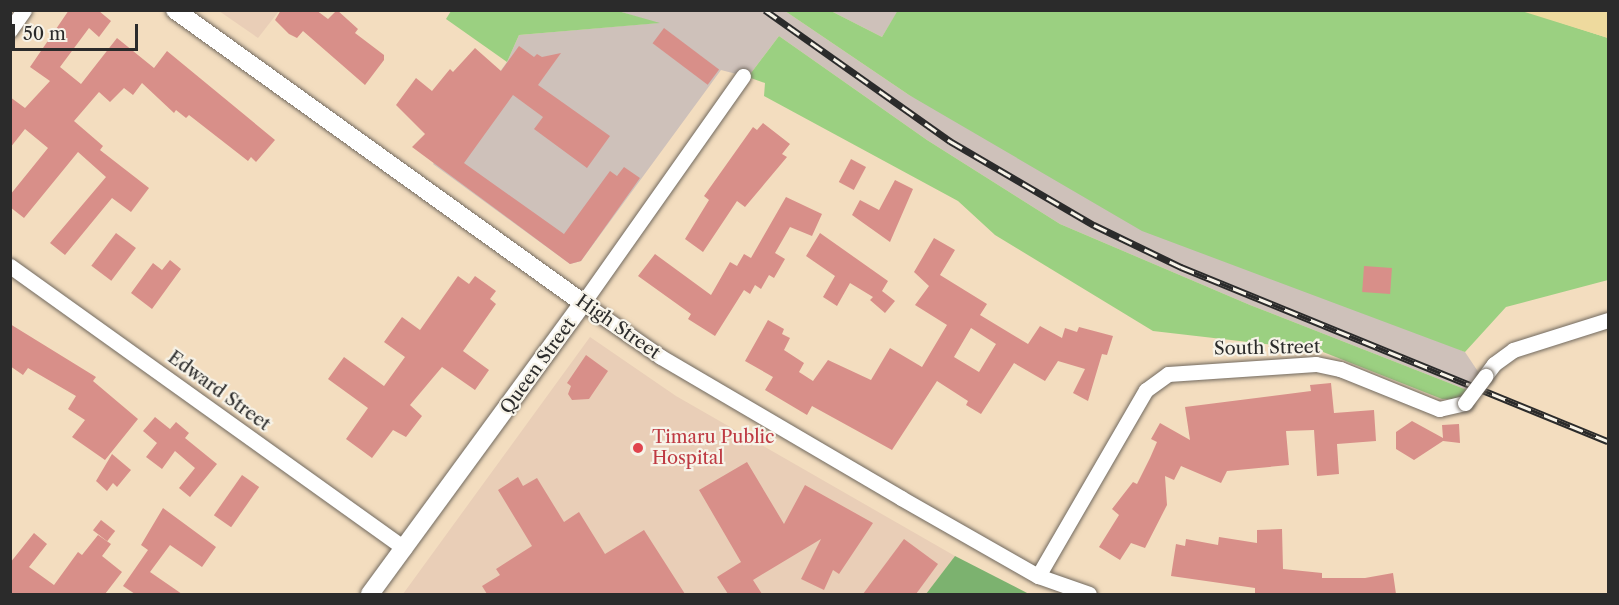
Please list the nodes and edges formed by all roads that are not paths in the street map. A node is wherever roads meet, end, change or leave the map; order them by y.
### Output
1 (24, 10) edge
2 (175, 10) edge
3 (10, 30) edge
4 (743, 76) dead end
5 (10, 267) edge
6 (584, 303) junction
7 (1608, 320) edge
8 (404, 548) junction
9 (1038, 576) junction
10 (370, 594) edge
11 (1089, 594) edge

1 - 3 street
2 - 6 street, High Street
4 - 6 street, Queen Street
5 - 8 street, Edward Street
6 - 8 street, Queen Street
6 - 9 street, High Street
7 - 9 street, South Street, bridge
8 - 10 street, Queen Street
9 - 11 street, High Street

